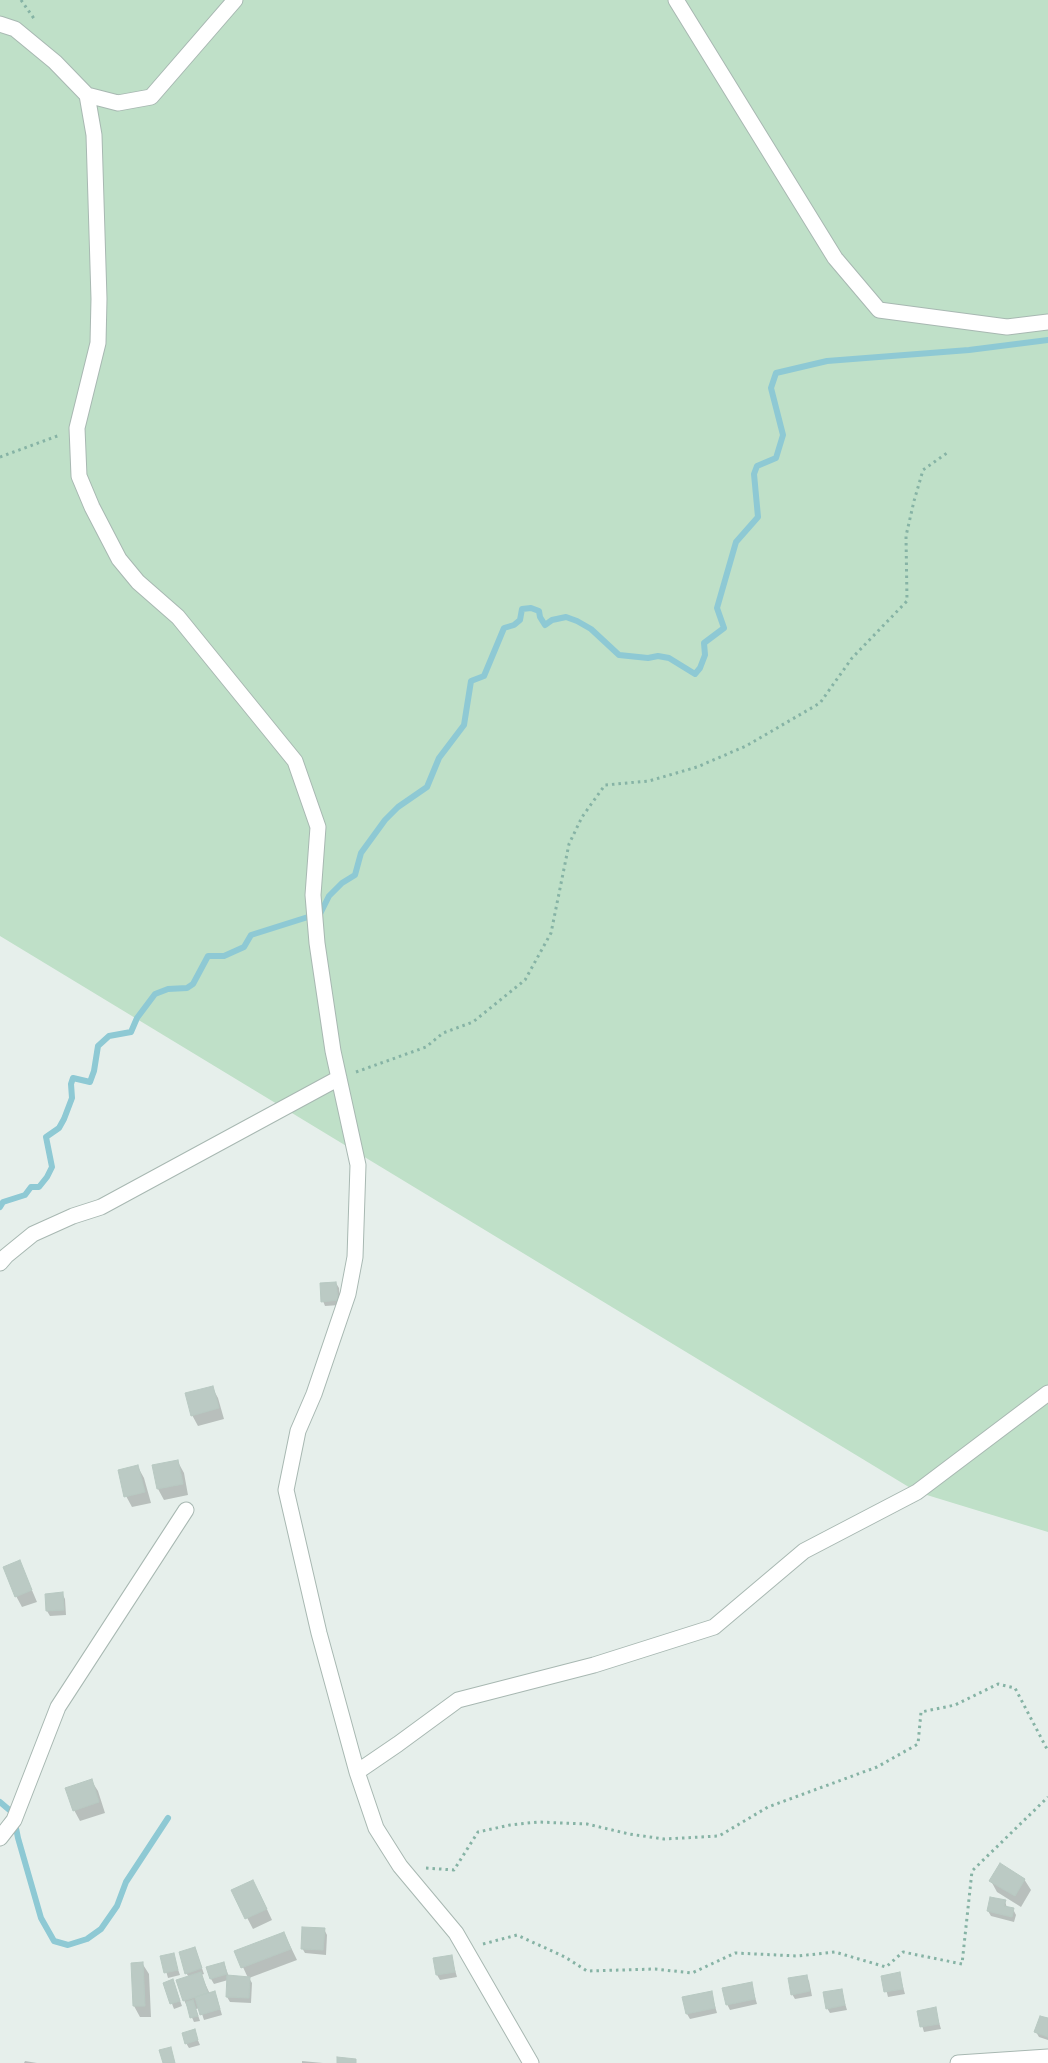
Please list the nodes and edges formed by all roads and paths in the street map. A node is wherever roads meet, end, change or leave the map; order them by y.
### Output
1 (235, 0) edge
2 (676, 0) edge
3 (0, 24) edge
4 (88, 95) junction
5 (1048, 322) edge
6 (77, 428) junction
7 (947, 453) dead end
8 (0, 457) edge
9 (338, 1078) junction
10 (0, 1263) edge
11 (1048, 1393) edge
12 (186, 1510) dead end
13 (1048, 1751) edge
14 (357, 1772) junction
15 (1048, 1797) edge
16 (0, 1838) edge
17 (400, 1866) junction
18 (466, 1949) junction
19 (1048, 2057) edge
20 (531, 2063) edge
21 (958, 2063) edge

1 - 4 street
2 - 5 street
3 - 4 street
4 - 6 street
6 - 8 path
6 - 9 street
7 - 9 path
9 - 10 street
9 - 14 street
11 - 14 street
12 - 16 street
13 - 17 path
14 - 17 street
15 - 18 path
17 - 18 street
18 - 20 street
19 - 21 street

